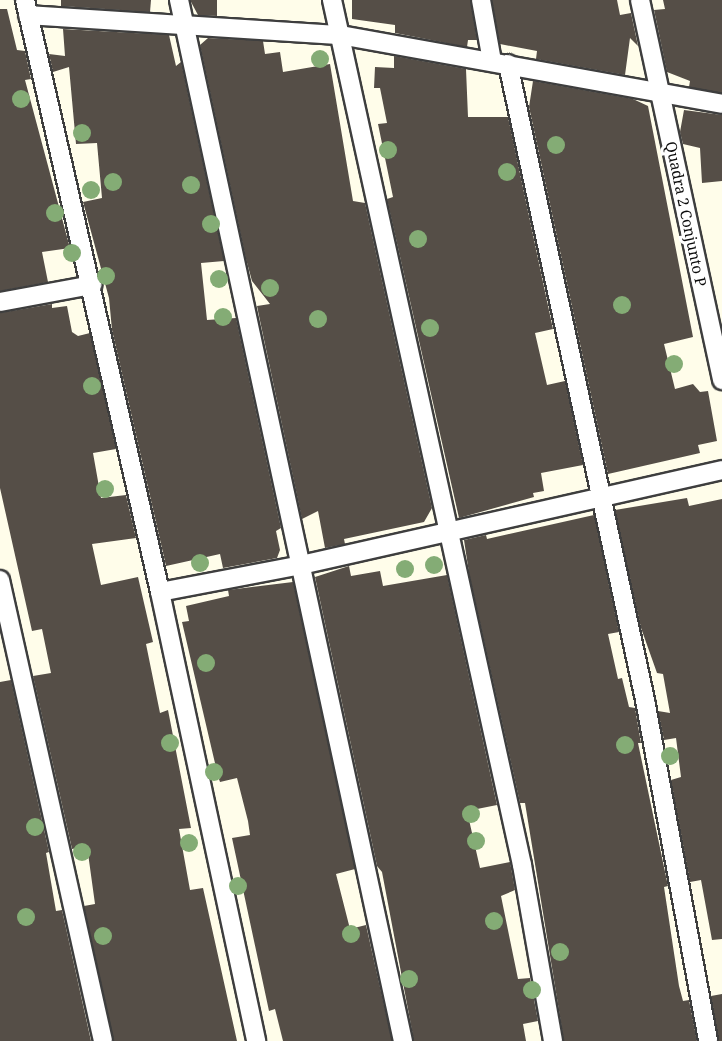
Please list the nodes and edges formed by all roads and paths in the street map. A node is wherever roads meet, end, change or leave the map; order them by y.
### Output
1 (179, 0) edge
2 (332, 0) edge
3 (481, 0) edge
4 (640, 0) edge
5 (27, 8) edge
6 (185, 24) junction
7 (340, 34) junction
8 (500, 63) junction
9 (662, 94) junction
10 (722, 104) edge
11 (92, 285) junction
12 (0, 302) edge
13 (715, 318) edge
14 (722, 380) edge
15 (722, 470) edge
16 (600, 496) junction
17 (450, 532) junction
18 (301, 565) junction
19 (0, 580) edge
20 (160, 592) junction
21 (103, 1041) edge
22 (256, 1041) edge
23 (403, 1041) edge
24 (553, 1041) edge
25 (708, 1041) edge

1 - 6 street
2 - 7 street
3 - 8 street
4 - 9 street, Quadra 2 Conjunto P
5 - 6 street
5 - 11 street
6 - 7 street
6 - 18 street
7 - 8 street
7 - 17 street
8 - 9 street
8 - 16 street
9 - 10 street
9 - 13 street, Quadra 2 Conjunto P
11 - 12 street
11 - 20 street
13 - 14 street, Quadra 2 Conjunto P
15 - 16 street
16 - 17 street
16 - 25 street
17 - 18 street
17 - 24 street
18 - 20 street
18 - 23 street
19 - 21 street
20 - 22 street

